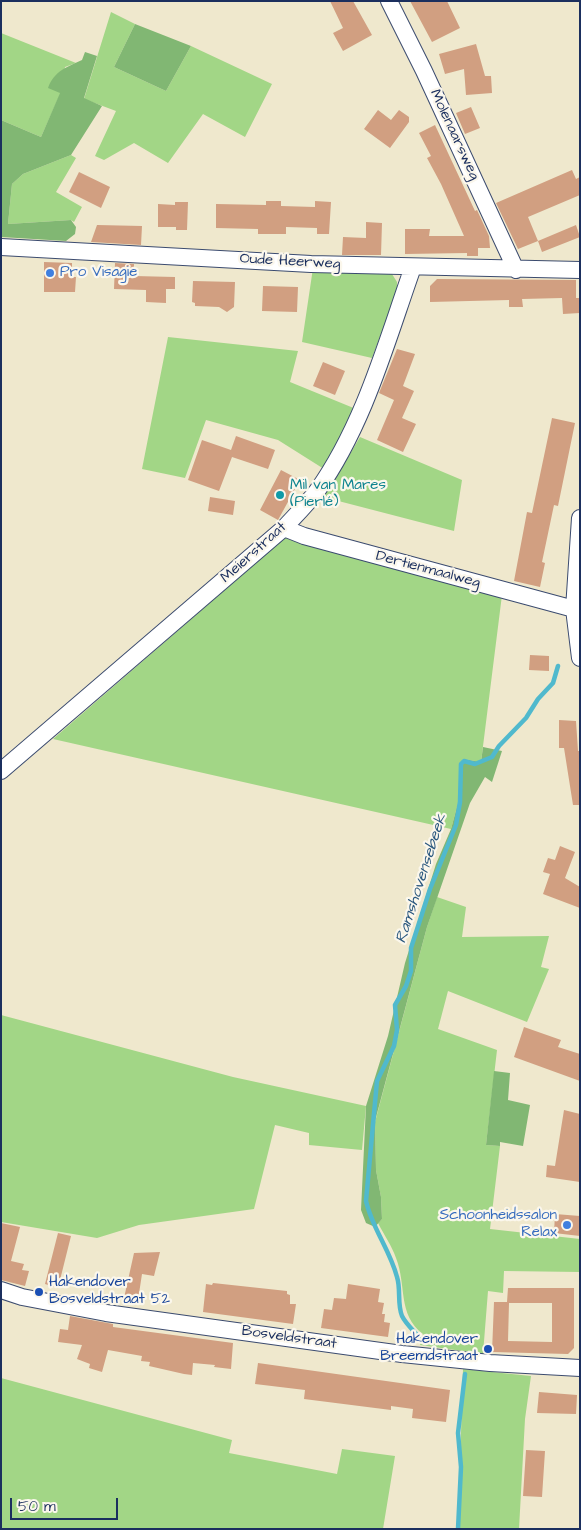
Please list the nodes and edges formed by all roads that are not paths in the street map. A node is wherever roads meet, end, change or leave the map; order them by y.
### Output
1 (389, 1) edge
2 (1, 247) edge
3 (413, 267) junction
4 (516, 270) junction
5 (580, 270) edge
6 (580, 518) edge
7 (284, 528) junction
8 (574, 609) junction
9 (580, 658) edge
10 (1, 770) edge
11 (1, 1290) edge
12 (580, 1368) edge

1 - 4 street, Molenaarsweg
2 - 3 street, Oude Heerweg
3 - 4 street, Oude Heerweg
3 - 7 street, Meierstraat
4 - 5 street, Oude Heerweg
6 - 8 street
7 - 8 street, Dertienmaalweg
7 - 10 street, Meierstraat
8 - 9 street
11 - 12 street, Bosveldstraat

